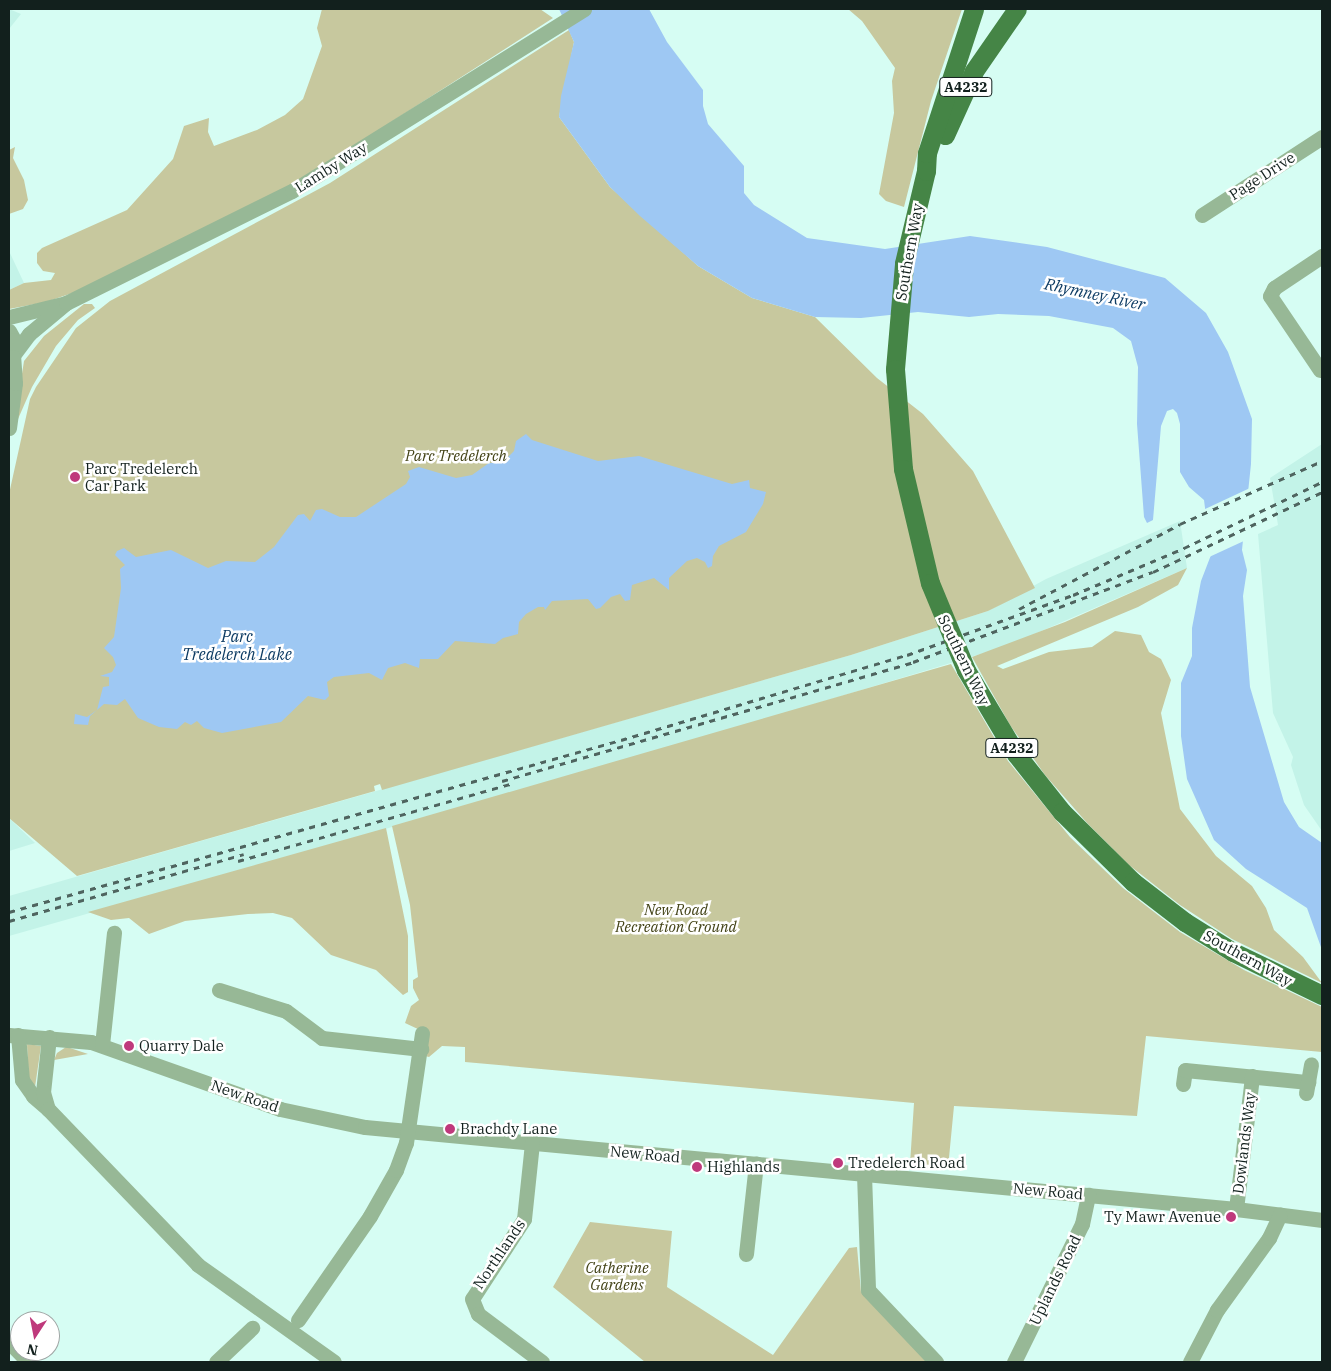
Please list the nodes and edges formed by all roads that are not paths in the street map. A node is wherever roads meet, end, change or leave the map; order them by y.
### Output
1 (584, 9) edge
2 (974, 9) edge
3 (1017, 9) edge
4 (1322, 138) edge
5 (926, 171) junction
6 (1202, 215) dead end
7 (1322, 256) edge
8 (66, 303) junction
9 (9, 317) edge
10 (9, 331) edge
11 (12, 358) edge
12 (1320, 370) dead end
13 (9, 428) edge
14 (114, 933) dead end
15 (219, 990) dead end
16 (1322, 995) edge
17 (422, 1033) dead end
18 (13, 1035) edge
19 (49, 1036) junction
20 (102, 1045) junction
21 (421, 1049) junction
22 (1311, 1064) dead end
23 (1252, 1076) junction
24 (15, 1079) edge
25 (1183, 1084) dead end
26 (48, 1109) junction
27 (407, 1131) junction
28 (532, 1143) junction
29 (756, 1164) junction
30 (864, 1174) junction
31 (1088, 1195) junction
32 (1236, 1209) junction
33 (1280, 1214) junction
34 (1322, 1220) edge
35 (746, 1254) dead end
36 (298, 1320) dead end
37 (252, 1328) dead end
38 (9, 1342) edge
39 (28, 1362) edge
40 (216, 1362) edge
41 (334, 1362) edge
42 (542, 1362) edge
43 (936, 1362) edge
44 (1014, 1362) edge
45 (1190, 1362) edge

1 - 8 street, Lamby Way
2 - 5 main road, Southern Way / A4232
3 - 5 main road, Southern Way / A4232
4 - 6 street, Page Drive
5 - 16 main road, Southern Way / A4232, bridge
7 - 12 street
8 - 9 street, Lamby Way
8 - 11 street, Lamby Way
10 - 11 street
11 - 13 street
14 - 20 street
15 - 21 street
17 - 21 street
18 - 19 street, New Road
18 - 24 street
19 - 20 street, New Road
19 - 26 street
20 - 27 street, New Road
21 - 27 street
22 - 23 street, Dowlands Way
23 - 25 street, Dowlands Way
23 - 32 street, Dowlands Way
24 - 26 street
26 - 41 street
27 - 28 street, New Road
27 - 36 street
28 - 29 street, New Road
28 - 42 street, Northlands
29 - 30 street, New Road
29 - 35 street
30 - 31 street, New Road
30 - 43 street
31 - 32 street, New Road
31 - 44 street, Uplands Road
32 - 33 street, New Road
33 - 34 street, New Road
33 - 45 street
37 - 40 street
38 - 39 street

